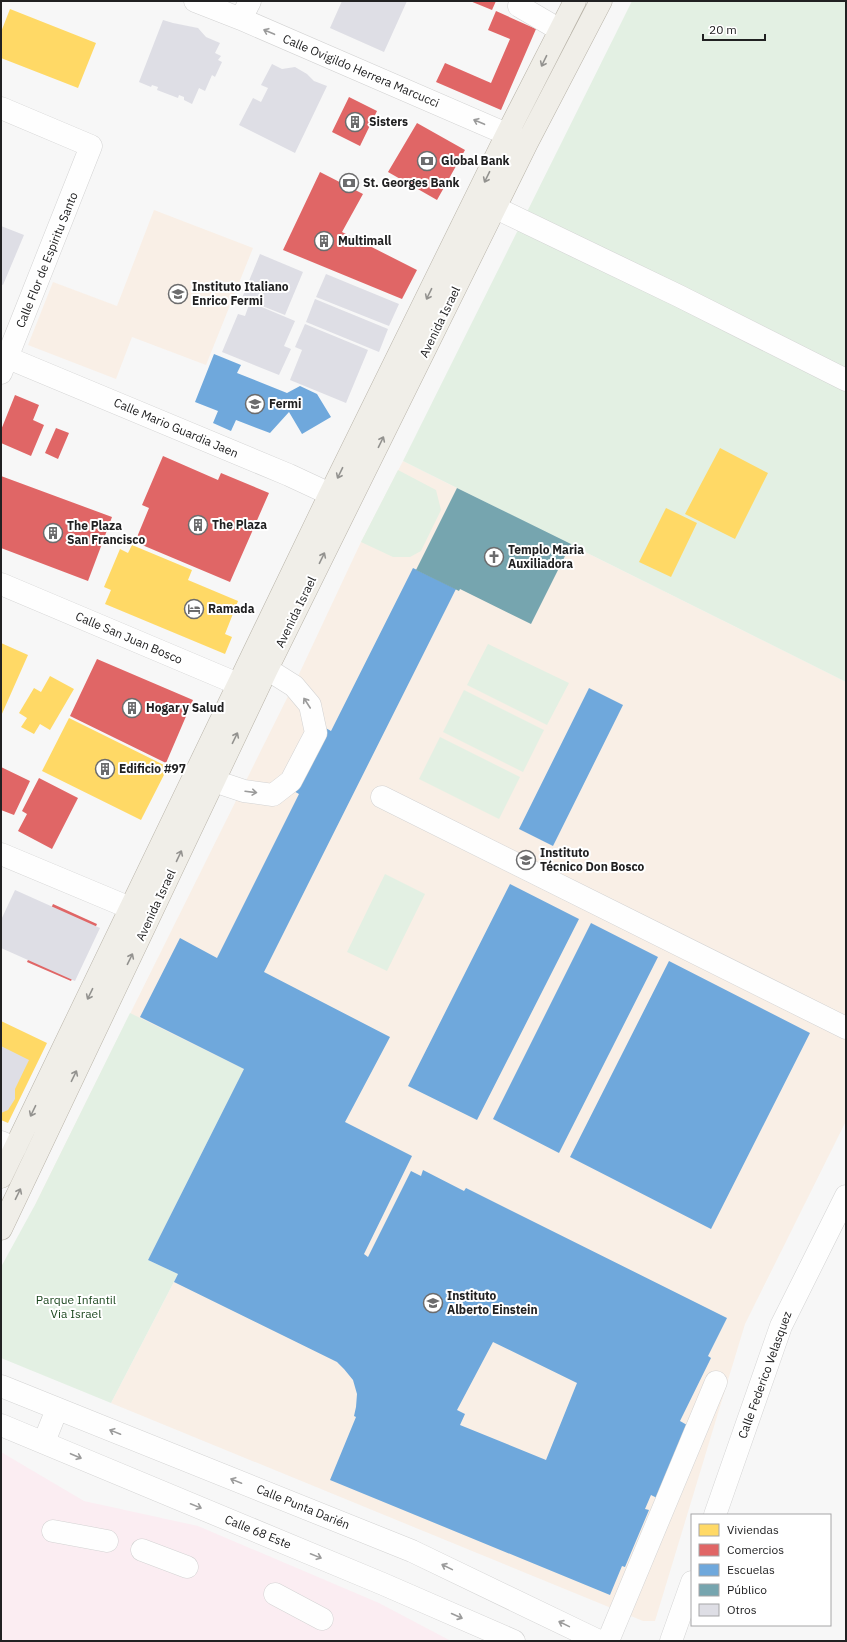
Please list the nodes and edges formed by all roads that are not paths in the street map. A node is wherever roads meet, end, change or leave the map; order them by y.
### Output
1 (195, 1) edge
2 (522, 1) edge
3 (575, 1) edge
4 (601, 1) edge
5 (245, 10) edge
6 (560, 30) junction
7 (1, 108) edge
8 (507, 134) junction
9 (528, 143) junction
10 (496, 208) junction
11 (3, 362) edge
12 (846, 380) edge
13 (330, 494) junction
14 (350, 504) junction
15 (1, 584) edge
16 (268, 669) junction
17 (247, 689) junction
18 (214, 781) junction
19 (382, 797) dead end
20 (1, 854) edge
21 (141, 912) junction
22 (846, 1028) edge
23 (8, 1145) edge
24 (1, 1177) edge
25 (846, 1196) edge
26 (1, 1229) edge
27 (716, 1382) dead end
28 (1, 1386) edge
29 (57, 1409) junction
30 (1, 1424) edge
31 (44, 1442) junction
32 (715, 1514) edge
33 (53, 1531) dead end
34 (107, 1540) dead end
35 (142, 1550) dead end
36 (186, 1567) dead end
37 (691, 1585) edge
38 (275, 1594) dead end
39 (322, 1619) dead end
40 (514, 1641) edge
41 (599, 1641) edge
42 (608, 1641) edge
43 (671, 1641) edge

1 - 5 street, Calle Ovigildo Herrera Marcucci
2 - 6 street
3 - 6 main road, Avenida Israel
4 - 9 main road, Avenida Israel
8 -> 5 street, Calle Ovigildo Herrera Marcucci
6 -> 8 main road, Avenida Israel
7 - 11 street, Calle Flor de Espiritu Santo
8 - 9 street, Calle Ovigildo Herrera Marcucci
8 -> 13 main road, Avenida Israel
9 - 10 main road, Avenida Israel
10 - 12 street
14 -> 10 main road, Avenida Israel
11 - 13 street, Calle Mario Guardia Jaen
13 - 14 street, Calle Mario Guardia Jaen
13 - 17 main road, Avenida Israel
16 -> 14 main road, Avenida Israel
15 - 17 street, Calle San Juan Bosco
16 - 17 main road, Avenida Israel
18 -> 16 street
18 -> 17 main road, Avenida Israel
17 - 21 main road, Avenida Israel
21 -> 18 main road, Avenida Israel
19 - 22 street
20 - 21 street
21 -> 23 main road, Avenida Israel
26 -> 21 main road, Avenida Israel
23 - 24 main road, Avenida Israel
25 - 32 street, Calle Federico Velasquez
27 - 42 street
28 - 29 street, Calle Punta Darién
29 - 31 street
41 -> 29 street, Calle Punta Darién
30 - 31 street, Calle 68 Este
31 -> 40 street, Calle 68 Este
33 - 34 street
35 - 36 street
37 - 43 street
38 - 39 street

